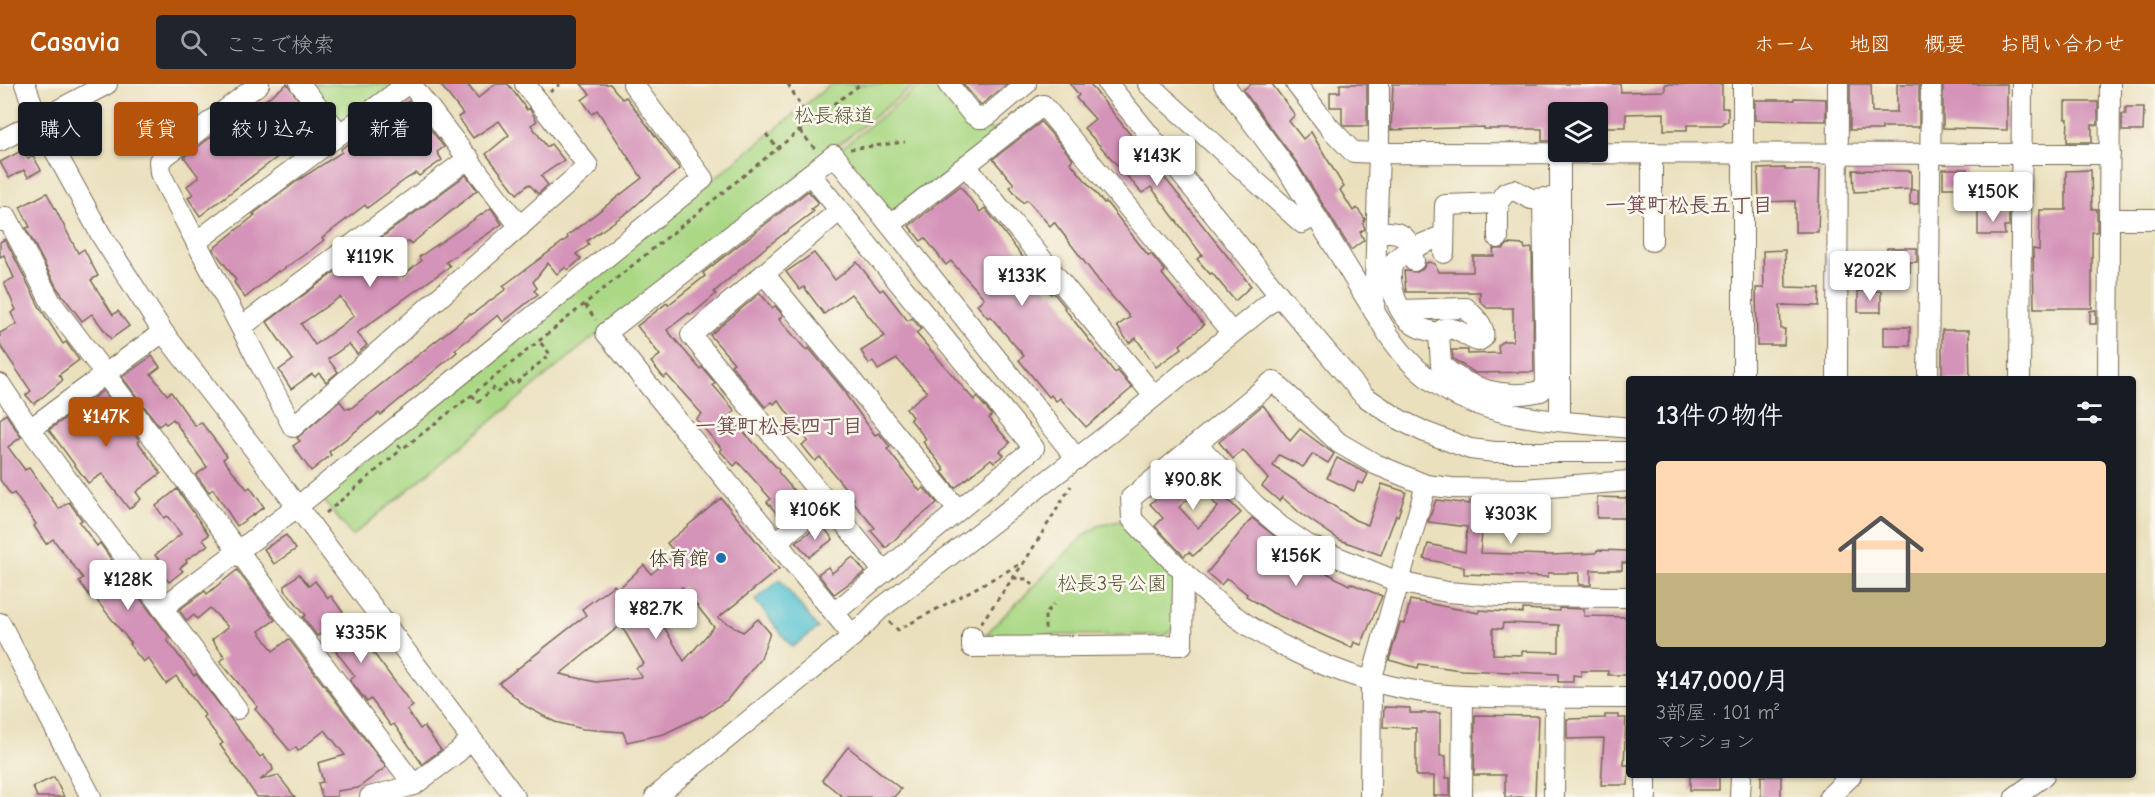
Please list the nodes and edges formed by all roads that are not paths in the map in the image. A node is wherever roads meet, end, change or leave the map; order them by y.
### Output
1 (24, 84) edge
2 (107, 84) edge
3 (260, 84) edge
4 (300, 84) edge
5 (409, 84) edge
6 (525, 84) edge
7 (633, 84) edge
8 (948, 84) edge
9 (1026, 84) edge
10 (1108, 84) edge
11 (1148, 84) edge
12 (1224, 84) edge
13 (1296, 84) edge
14 (1379, 84) edge
15 (1743, 84) edge
16 (1838, 84) edge
17 (1931, 84) edge
18 (2022, 84) edge
19 (2110, 84) edge
20 (31, 102) edge
21 (72, 102) edge
22 (991, 113) junction
23 (18, 131) edge
24 (1007, 133) junction
25 (339, 134) junction
26 (0, 141) edge
27 (1379, 153) junction
28 (1608, 153) edge
29 (1652, 153) junction
30 (1743, 153) junction
31 (1548, 154) edge
32 (1838, 154) junction
33 (2022, 154) junction
34 (2110, 154) junction
35 (58, 156) edge
36 (1931, 156) junction
37 (469, 158) junction
38 (1558, 162) edge
39 (966, 166) junction
40 (810, 174) junction
41 (1551, 198) junction
42 (1498, 203) junction
43 (839, 211) junction
44 (1315, 216) junction
45 (2110, 219) junction
46 (2155, 219) edge
47 (0, 221) edge
48 (890, 225) junction
49 (520, 227) junction
50 (1377, 232) junction
51 (1498, 238) dead end
52 (1652, 241) dead end
53 (196, 242) junction
54 (1413, 257) junction
55 (765, 275) junction
56 (1278, 295) junction
57 (1401, 310) junction
58 (1374, 312) junction
59 (241, 327) junction
60 (163, 332) junction
61 (1232, 333) junction
62 (1439, 334) junction
63 (105, 375) junction
64 (1743, 376) edge
65 (1837, 376) edge
66 (1928, 376) edge
67 (2020, 376) edge
68 (2108, 376) edge
69 (0, 384) edge
70 (1154, 396) junction
71 (1560, 421) junction
72 (1626, 428) edge
73 (30, 429) junction
74 (1197, 444) junction
75 (1626, 452) edge
76 (1077, 468) junction
77 (1626, 481) edge
78 (1426, 485) junction
79 (826, 501) junction
80 (297, 507) junction
81 (958, 510) junction
82 (776, 542) junction
83 (238, 551) junction
84 (884, 572) junction
85 (1183, 573) junction
86 (1398, 582) junction
87 (1626, 597) edge
88 (162, 608) junction
89 (834, 613) junction
90 (0, 623) edge
91 (852, 636) junction
92 (972, 636) road end
93 (1371, 681) junction
94 (1463, 696) junction
95 (1555, 697) junction
96 (1626, 698) edge
97 (237, 709) dead end
98 (471, 739) junction
99 (1646, 778) edge
100 (1741, 778) edge
101 (1848, 778) edge
102 (2041, 778) edge
103 (414, 785) junction
104 (1835, 787) edge
105 (91, 797) edge
106 (370, 797) edge
107 (515, 797) edge
108 (655, 797) edge
109 (1370, 797) edge
110 (1462, 797) edge
111 (1554, 797) edge
112 (1646, 797) edge
113 (1740, 797) edge
114 (2015, 797) edge

1 - 20 street
2 - 21 street
3 - 53 street
4 - 25 street
5 - 25 street
5 - 37 street
6 - 49 street
7 - 80 street
8 - 22 street
9 - 22 street
10 - 56 street
11 - 44 street
12 - 44 street
13 - 27 street
14 - 27 street
15 - 30 street
16 - 32 street
17 - 36 street
18 - 33 street
19 - 34 street
22 - 24 street
23 - 26 street
24 - 39 street
24 - 61 street
25 - 53 street
27 - 31 street
27 - 50 street
28 - 29 street
29 - 30 street
29 - 52 street
30 - 32 street
30 - 64 street
32 - 36 street
32 - 65 street
33 - 34 street
33 - 36 street
33 - 67 street
34 - 45 street
35 - 60 street
36 - 66 street
37 - 49 street
37 - 59 street
38 - 41 street
39 - 48 street
39 - 70 street
40 - 43 street
40 - 48 street
40 - 82 street
41 - 42 street
41 - 62 street
41 - 71 street
42 - 51 street
42 - 54 street
43 - 55 street
43 - 81 street
44 - 58 street
45 - 46 street
45 - 68 street
47 - 63 street
48 - 76 street
49 - 59 street
50 - 54 street
50 - 58 street
53 - 59 street
54 - 57 street
55 - 79 street
55 - 81 street
56 - 61 street
56 - 75 street
57 - 62 street
57 - 62 street
58 - 71 street
60 - 63 street
60 - 80 street
61 - 70 street
63 - 73 street
63 - 83 street
69 - 73 street
70 - 76 street
71 - 72 street
73 - 88 street
74 - 78 street
74 - 85 street
74 - 86 street
76 - 91 street
77 - 78 street
78 - 86 street
79 - 82 street
79 - 84 street
80 - 83 street
80 - 98 street
81 - 84 street
82 - 89 street
83 - 88 street
83 - 103 street
84 - 89 street
85 - 92 street
85 - 93 street
86 - 87 street
86 - 93 street
88 - 97 street
89 - 91 street
90 - 105 street
91 - 108 street
93 - 94 street
93 - 109 street
94 - 95 street
94 - 110 street
95 - 96 street
95 - 111 street
98 - 103 street
98 - 107 street
99 - 112 street
100 - 113 street
101 - 104 street
102 - 114 street
103 - 106 street

